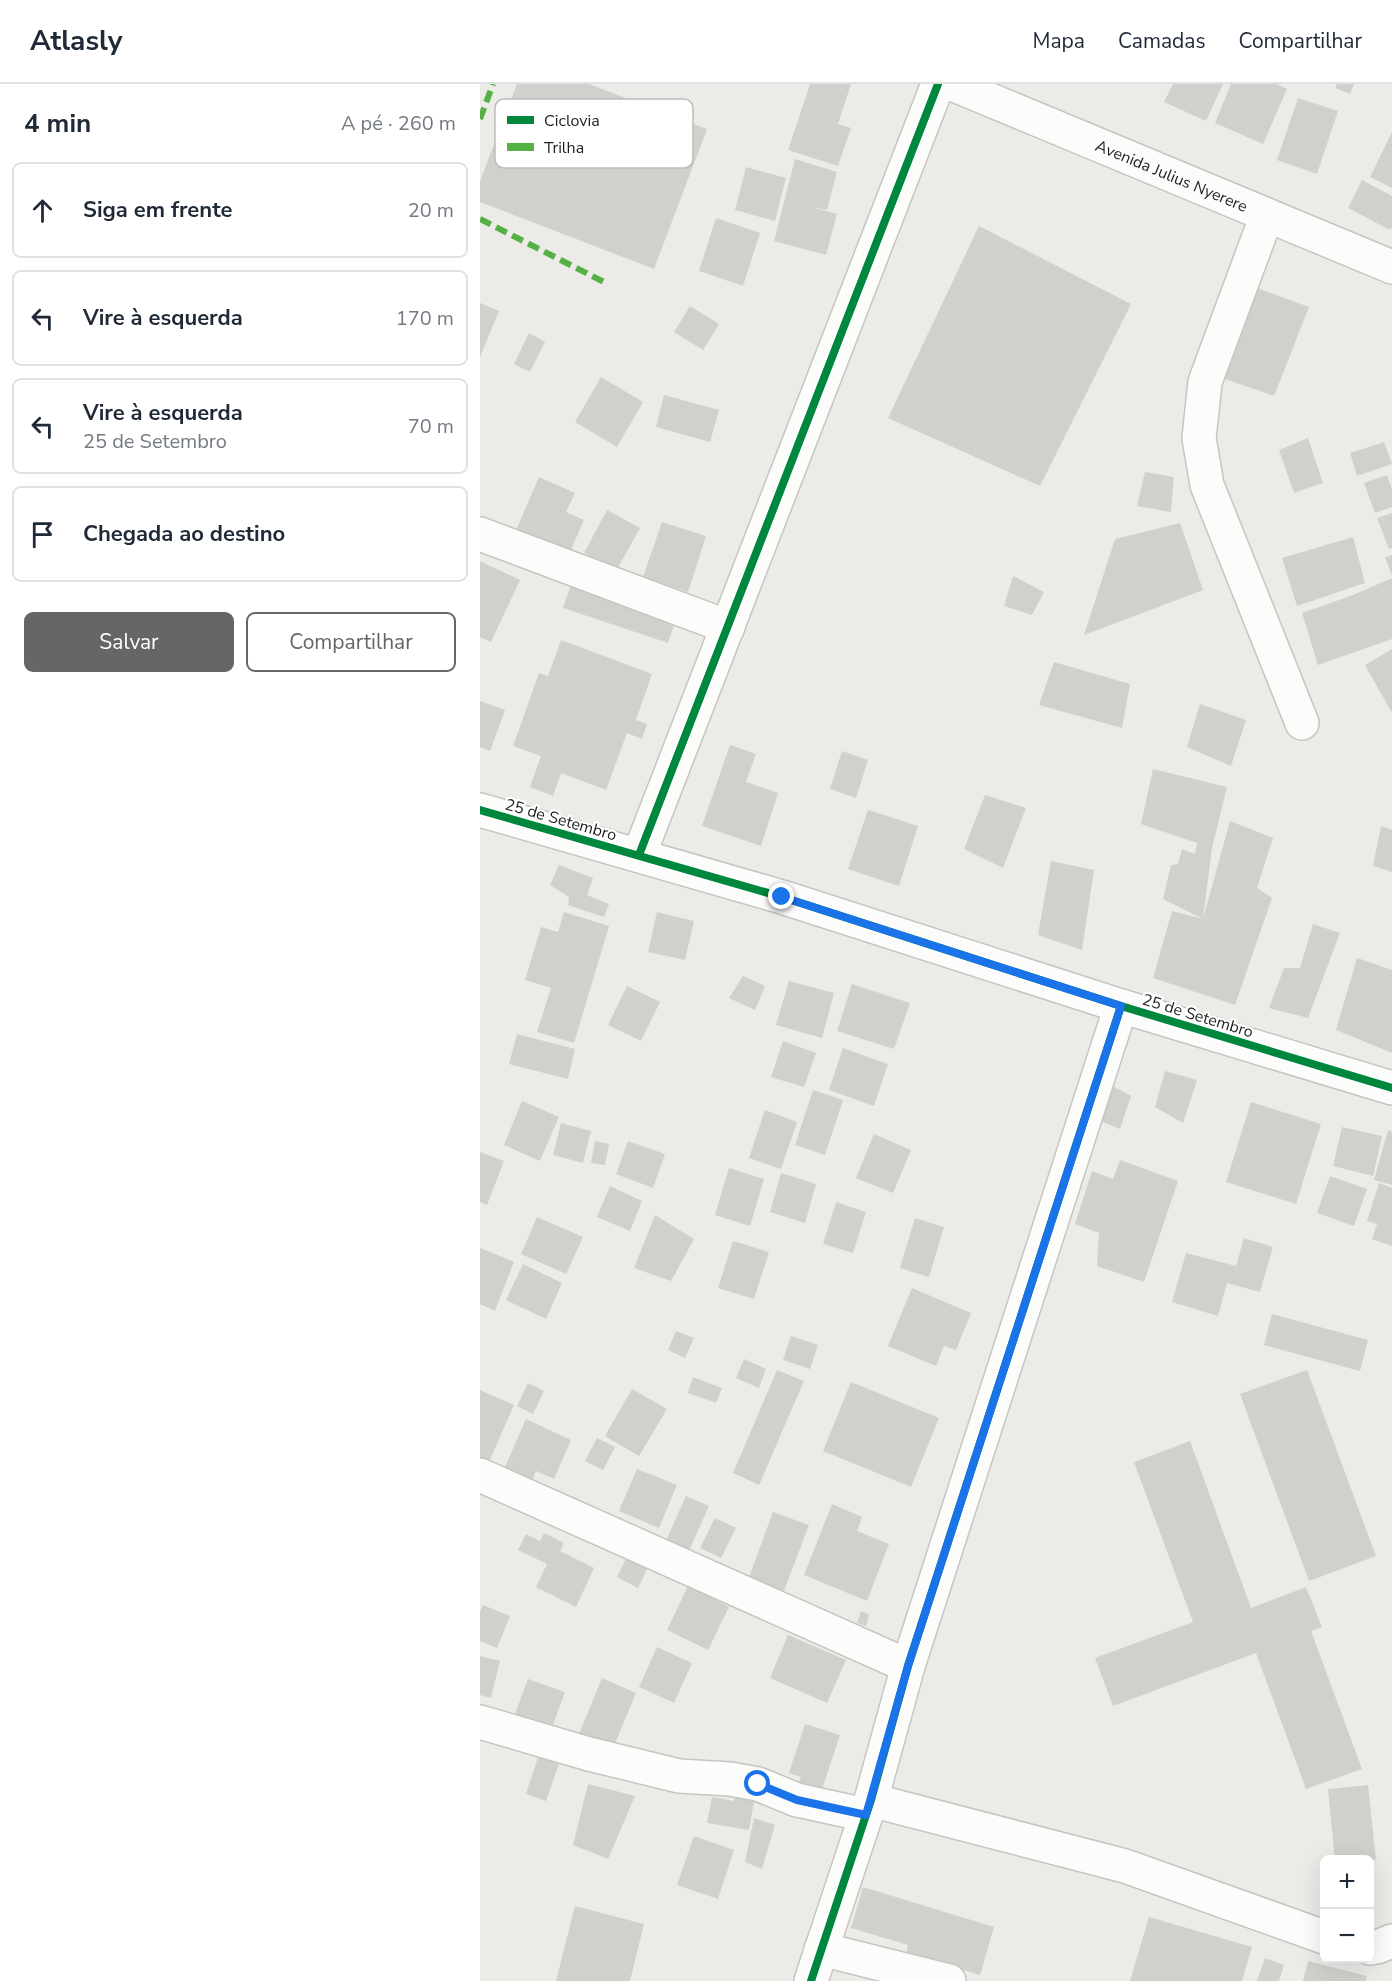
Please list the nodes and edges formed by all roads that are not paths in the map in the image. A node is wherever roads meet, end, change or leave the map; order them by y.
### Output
1 (938, 84) edge
2 (952, 84) edge
3 (1267, 214) junction
4 (1392, 267) edge
5 (480, 534) edge
6 (728, 627) junction
7 (1302, 723) dead end
8 (480, 810) edge
9 (639, 855) junction
10 (1121, 1006) junction
11 (1392, 1088) edge
12 (480, 1475) edge
13 (908, 1666) junction
14 (480, 1722) edge
15 (869, 1808) junction
16 (1320, 1936) edge
17 (1392, 1941) edge
18 (1374, 1947) edge
19 (821, 1949) junction
20 (811, 1981) edge
21 (949, 1981) edge

1 - 6 street
2 - 3 street, Avenida Julius Nyerere
3 - 4 street, Avenida Julius Nyerere
3 - 7 street
5 - 6 street
6 - 9 street
8 - 9 street, 25 de Setembro
9 - 10 street, 25 de Setembro
10 - 11 street, 25 de Setembro
10 - 13 street
12 - 13 street
13 - 15 street
14 - 15 street
15 - 16 street
15 - 19 street
17 - 18 street
19 - 20 street
19 - 21 street

